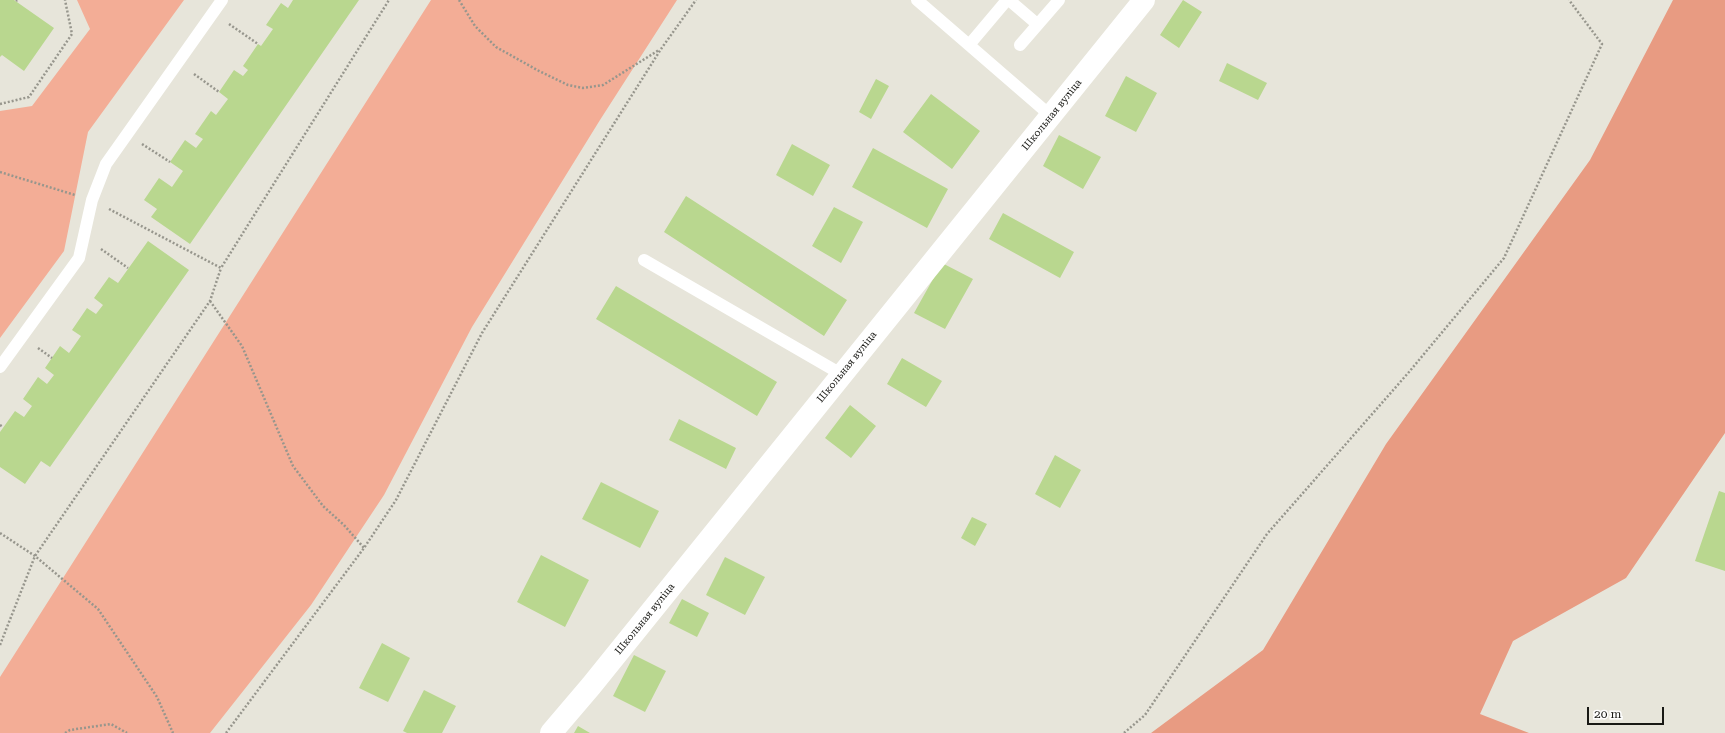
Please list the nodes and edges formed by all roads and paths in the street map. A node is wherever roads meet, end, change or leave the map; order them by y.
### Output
1 (65, 0) edge
2 (222, 0) edge
3 (389, 0) edge
4 (459, 0) edge
5 (696, 0) edge
6 (917, 0) edge
7 (1008, 0) edge
8 (1058, 0) edge
9 (1144, 0) edge
10 (1569, 0) edge
11 (213, 13) junction
12 (1037, 24) junction
13 (258, 44) dead end
14 (969, 45) junction
15 (1020, 45) dead end
16 (661, 49) junction
17 (178, 62) junction
18 (219, 92) dead end
19 (0, 104) edge
20 (1051, 116) junction
21 (127, 134) junction
22 (170, 162) dead end
23 (0, 172) edge
24 (92, 200) junction
25 (84, 238) junction
26 (644, 260) dead end
27 (128, 268) dead end
28 (221, 268) junction
29 (210, 301) junction
30 (0, 367) edge
31 (841, 374) junction
32 (0, 425) edge
33 (3, 427) dead end
34 (0, 533) edge
35 (364, 548) junction
36 (35, 556) junction
37 (0, 645) edge
38 (65, 733) edge
39 (127, 733) edge
40 (173, 733) edge
41 (226, 733) edge
42 (551, 733) edge
43 (1124, 733) edge

1 - 19 path
2 - 11 lane
3 - 28 path
4 - 16 path
5 - 16 path
6 - 14 lane
7 - 12 lane
7 - 14 lane
8 - 12 lane
9 - 20 street, Школьная вуліца
10 - 43 path
11 - 13 path
11 - 17 lane
12 - 15 lane
14 - 20 lane
16 - 35 path
17 - 18 path
17 - 21 lane
20 - 31 street, Школьная вуліца
21 - 22 path
21 - 24 lane
23 - 24 path
24 - 25 lane
24 - 28 path
25 - 27 path
25 - 30 lane
26 - 31 lane
28 - 29 path
29 - 35 path
29 - 36 path
31 - 42 street, Школьная вуліца
32 - 33 path
34 - 36 path
35 - 41 path
36 - 37 path
36 - 40 path
38 - 39 path

